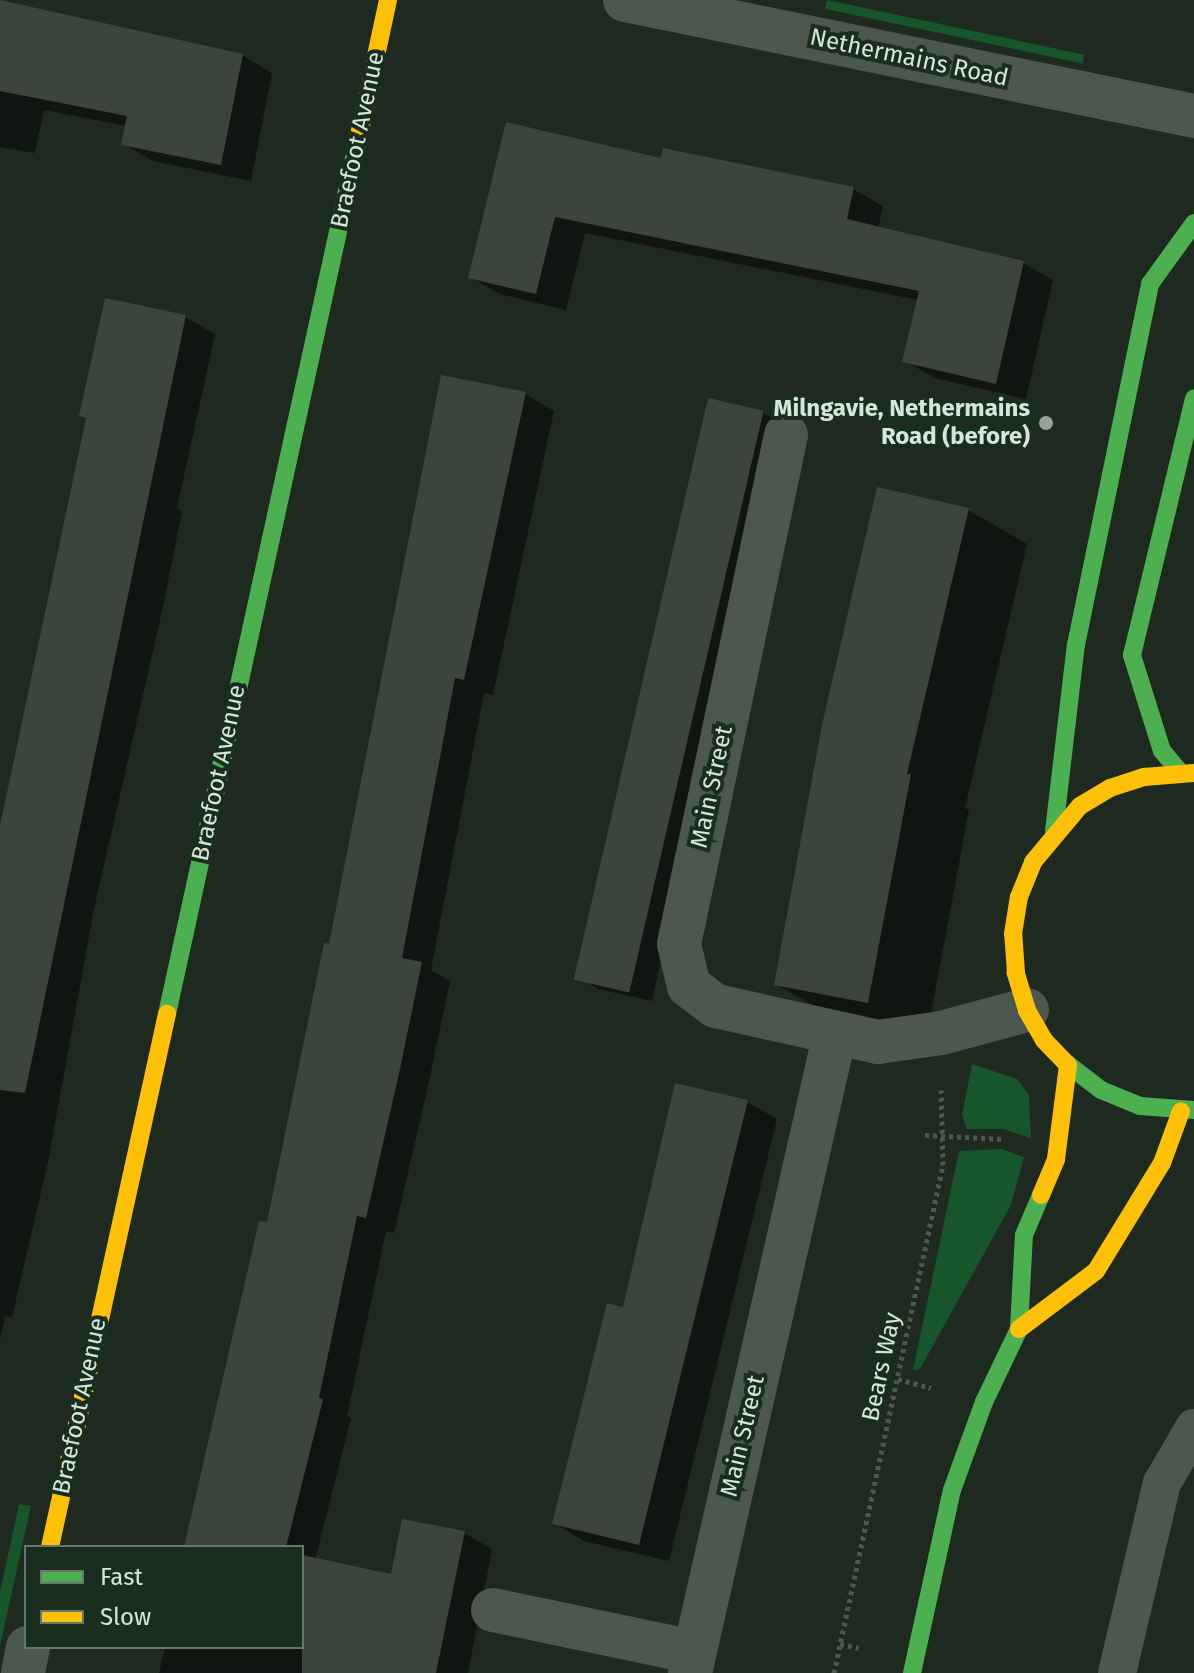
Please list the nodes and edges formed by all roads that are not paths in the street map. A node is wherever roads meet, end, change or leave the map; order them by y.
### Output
1 (388, 0) edge
2 (625, 0) edge
3 (1194, 116) edge
4 (1194, 223) edge
5 (1194, 398) edge
6 (786, 435) dead end
7 (1186, 772) edge
8 (1054, 831) junction
9 (1027, 1010) junction
10 (835, 1033) junction
11 (1068, 1065) junction
12 (1188, 1110) edge
13 (1019, 1329) junction
14 (1194, 1428) edge
15 (50, 1545) edge
16 (493, 1610) dead end
17 (28, 1649) edge
18 (692, 1662) edge
19 (23, 1673) edge
20 (912, 1673) edge
21 (1117, 1673) edge

1 - 15 main road, Braefoot Avenue
2 - 3 street, Nethermains Road
4 - 8 main road
5 - 7 main road
6 - 10 street, Main Street
7 - 8 main road
8 - 9 main road
9 - 10 street, Main Street
9 - 11 main road
10 - 18 street, Main Street
11 - 12 main road
11 - 13 main road
12 - 13 main road
13 - 20 main road
14 - 21 lane
16 - 18 street, Main Street
17 - 19 street

